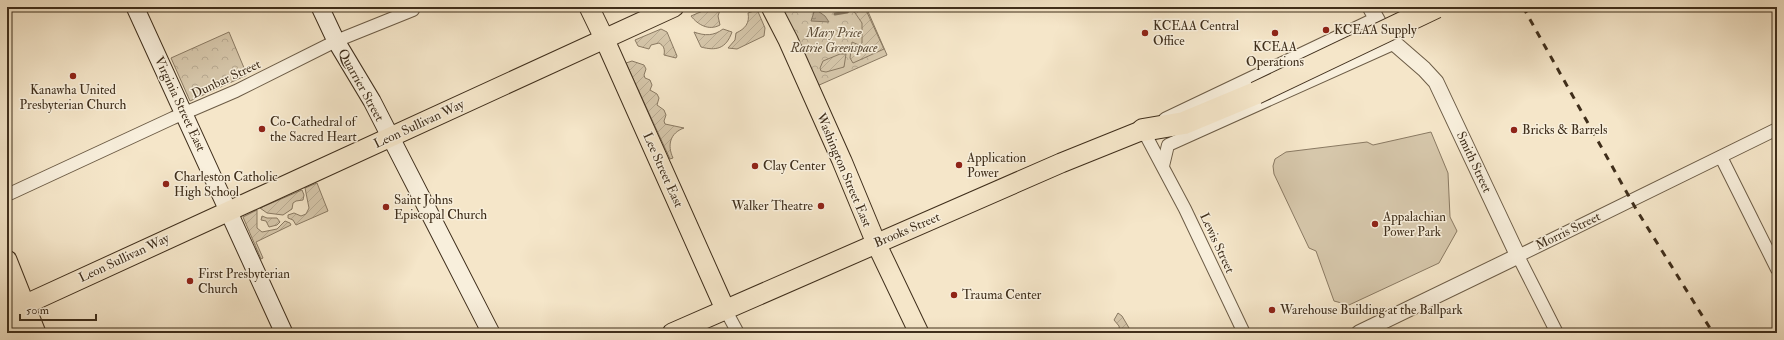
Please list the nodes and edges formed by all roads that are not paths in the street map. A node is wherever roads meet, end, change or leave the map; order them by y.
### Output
1 (135, 7) edge
2 (320, 7) edge
3 (589, 7) edge
4 (674, 7) edge
5 (770, 7) edge
6 (1436, 7) edge
7 (413, 10) dead end
8 (1373, 13) edge
9 (604, 38) junction
10 (336, 41) junction
11 (1395, 43) junction
12 (184, 114) junction
13 (1184, 123) junction
14 (1777, 129) edge
15 (1143, 130) junction
16 (390, 138) junction
17 (1168, 145) junction
18 (1721, 157) junction
19 (1163, 166) junction
20 (7, 195) edge
21 (228, 210) junction
22 (876, 243) junction
23 (1518, 256) junction
24 (7, 260) edge
25 (1777, 269) edge
26 (14, 305) edge
27 (725, 309) junction
28 (20, 333) edge
29 (36, 333) edge
30 (284, 333) edge
31 (490, 333) edge
32 (672, 333) edge
33 (738, 333) edge
34 (919, 333) edge
35 (1244, 333) edge
36 (1359, 333) edge
37 (1557, 333) edge

1 - 12 main road, Virginia Street East
2 - 10 main road, Quarrier Street
3 - 9 main road, Lee Street East
4 - 9 main road, Leon Sullivan Way
5 - 22 main road, Washington Street East
6 - 13 highway, bridge
7 - 10 street, Dunbar Street
8 - 11 street, Smith Street
8 - 15 street
9 - 16 main road, Leon Sullivan Way
9 - 27 main road, Lee Street East
10 - 12 street, Dunbar Street
10 - 16 main road, Quarrier Street
11 - 17 street
11 - 23 street, Smith Street
12 - 20 street, Dunbar Street
12 - 21 main road, Virginia Street East
13 - 15 highway
13 - 17 highway
14 - 18 street, Morris Street
15 - 19 street, Lewis Street
15 - 22 main road, Brooks Street
16 - 21 main road, Leon Sullivan Way
16 - 31 main road, Quarrier Street
17 - 19 street
18 - 23 street, Morris Street
18 - 25 street
19 - 35 street, Lewis Street
21 - 26 main road, Leon Sullivan Way
21 - 30 main road, Virginia Street East
22 - 27 main road, Brooks Street
22 - 34 main road, Washington Street East
23 - 36 street, Morris Street
23 - 37 street, Smith Street
24 - 26 main road
26 - 28 main road
26 - 29 main road
27 - 32 main road, Brooks Street
27 - 33 street, Lee Street East

